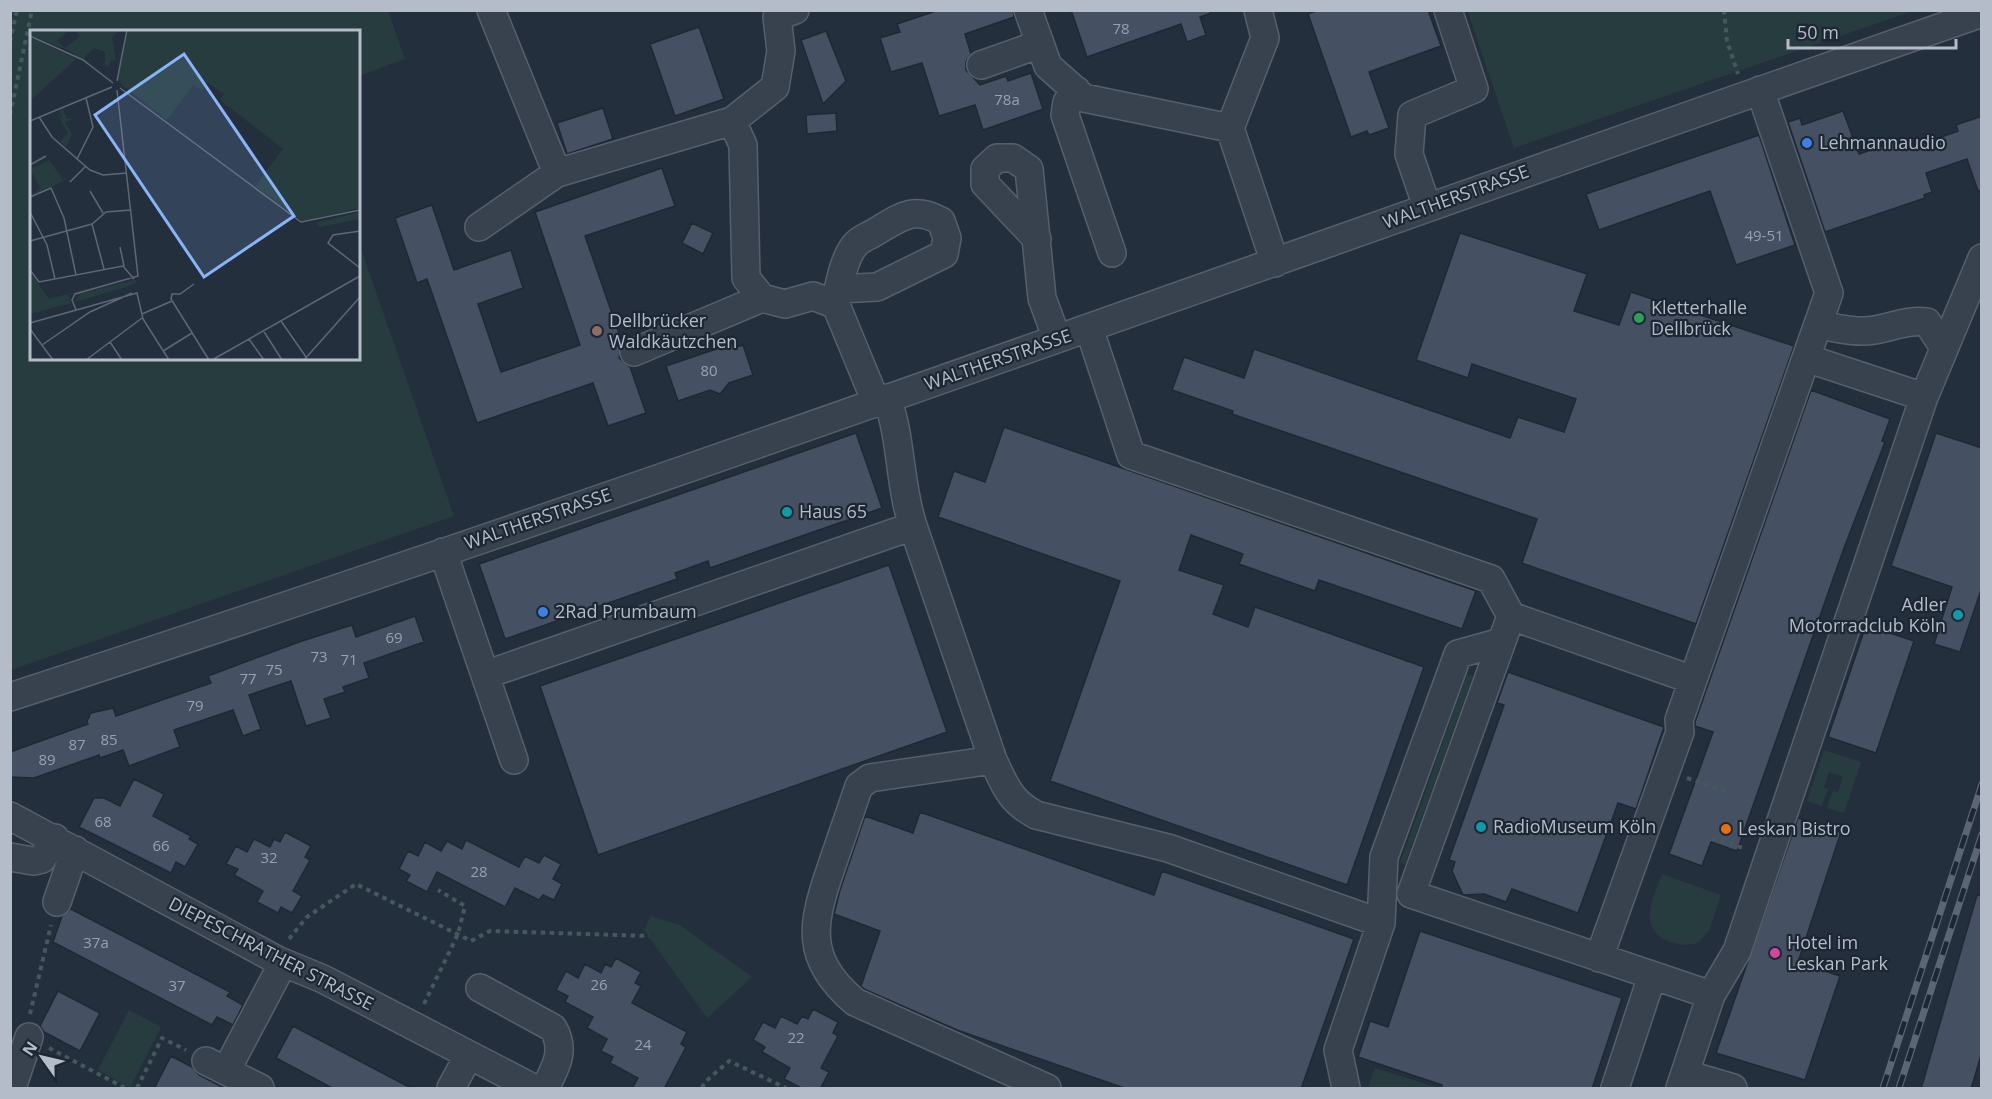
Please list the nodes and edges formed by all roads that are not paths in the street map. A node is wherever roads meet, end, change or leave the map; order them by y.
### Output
1 (491, 10) edge
2 (1028, 10) edge
3 (1258, 10) edge
4 (1448, 10) edge
5 (782, 13) edge
6 (1982, 13) edge
7 (1040, 44) junction
8 (981, 65) dead end
9 (1076, 90) junction
10 (1752, 92) junction
11 (732, 121) junction
12 (1230, 128) junction
13 (556, 173) junction
14 (1427, 207) junction
15 (479, 227) dead end
16 (1037, 238) dead end
17 (1112, 253) dead end
18 (1982, 258) edge
19 (1275, 263) junction
20 (762, 298) junction
21 (1818, 324) junction
22 (1089, 328) junction
23 (1057, 339) junction
24 (1943, 346) junction
25 (634, 352) dead end
26 (1806, 357) junction
27 (1924, 397) junction
28 (882, 400) junction
29 (912, 526) junction
30 (443, 552) junction
31 (1511, 616) junction
32 (1502, 642) junction
33 (485, 675) junction
34 (1693, 680) junction
35 (10, 697) edge
36 (514, 760) dead end
37 (993, 760) junction
38 (10, 816) edge
39 (65, 844) junction
40 (10, 857) edge
41 (1411, 894) junction
42 (57, 902) road end
43 (1381, 923) junction
44 (1599, 958) junction
45 (280, 962) junction
46 (1652, 975) junction
47 (480, 988) dead end
48 (1711, 995) junction
49 (29, 1037) road end
50 (469, 1055) junction
51 (1682, 1081) edge
52 (12, 1089) edge
53 (260, 1089) edge
54 (451, 1089) edge
55 (533, 1089) edge
56 (545, 1089) edge
57 (1047, 1089) edge
58 (1346, 1089) edge
59 (1615, 1089) edge
60 (1733, 1089) edge

1 - 13 street
2 - 7 street
3 - 12 street
4 - 14 street
5 - 11 street
6 - 10 street, WALTHERSTRASSE
7 - 8 street
7 - 9 street
9 - 12 street
9 - 17 street
10 - 14 street, WALTHERSTRASSE
10 - 21 street
11 - 13 street
11 - 20 street
12 - 19 street
13 - 15 street
14 - 19 street, WALTHERSTRASSE
16 - 23 street
18 - 24 street
19 - 22 street, WALTHERSTRASSE
20 - 25 street
20 - 28 street
21 - 24 street
21 - 26 street
22 - 23 street, WALTHERSTRASSE
22 - 31 street
23 - 28 street, WALTHERSTRASSE
24 - 27 street
26 - 27 street
26 - 34 street
27 - 48 street
28 - 29 street
28 - 30 street, WALTHERSTRASSE
29 - 33 street
29 - 37 street
30 - 33 street
30 - 35 street, WALTHERSTRASSE
31 - 32 street
31 - 34 street
32 - 41 street
32 - 43 street
33 - 36 street
34 - 44 street
37 - 43 street
37 - 57 street
38 - 39 street, DIEPESCHRATHER STRASSE
39 - 40 street
39 - 42 street
39 - 45 street, DIEPESCHRATHER STRASSE
41 - 43 street
41 - 44 street
43 - 58 street
44 - 46 street
45 - 50 street, DIEPESCHRATHER STRASSE
45 - 53 street
46 - 48 street
46 - 59 street
47 - 56 street
48 - 51 street
49 - 52 street
50 - 54 street
50 - 55 street, DIEPESCHRATHER STRASSE
51 - 60 street

